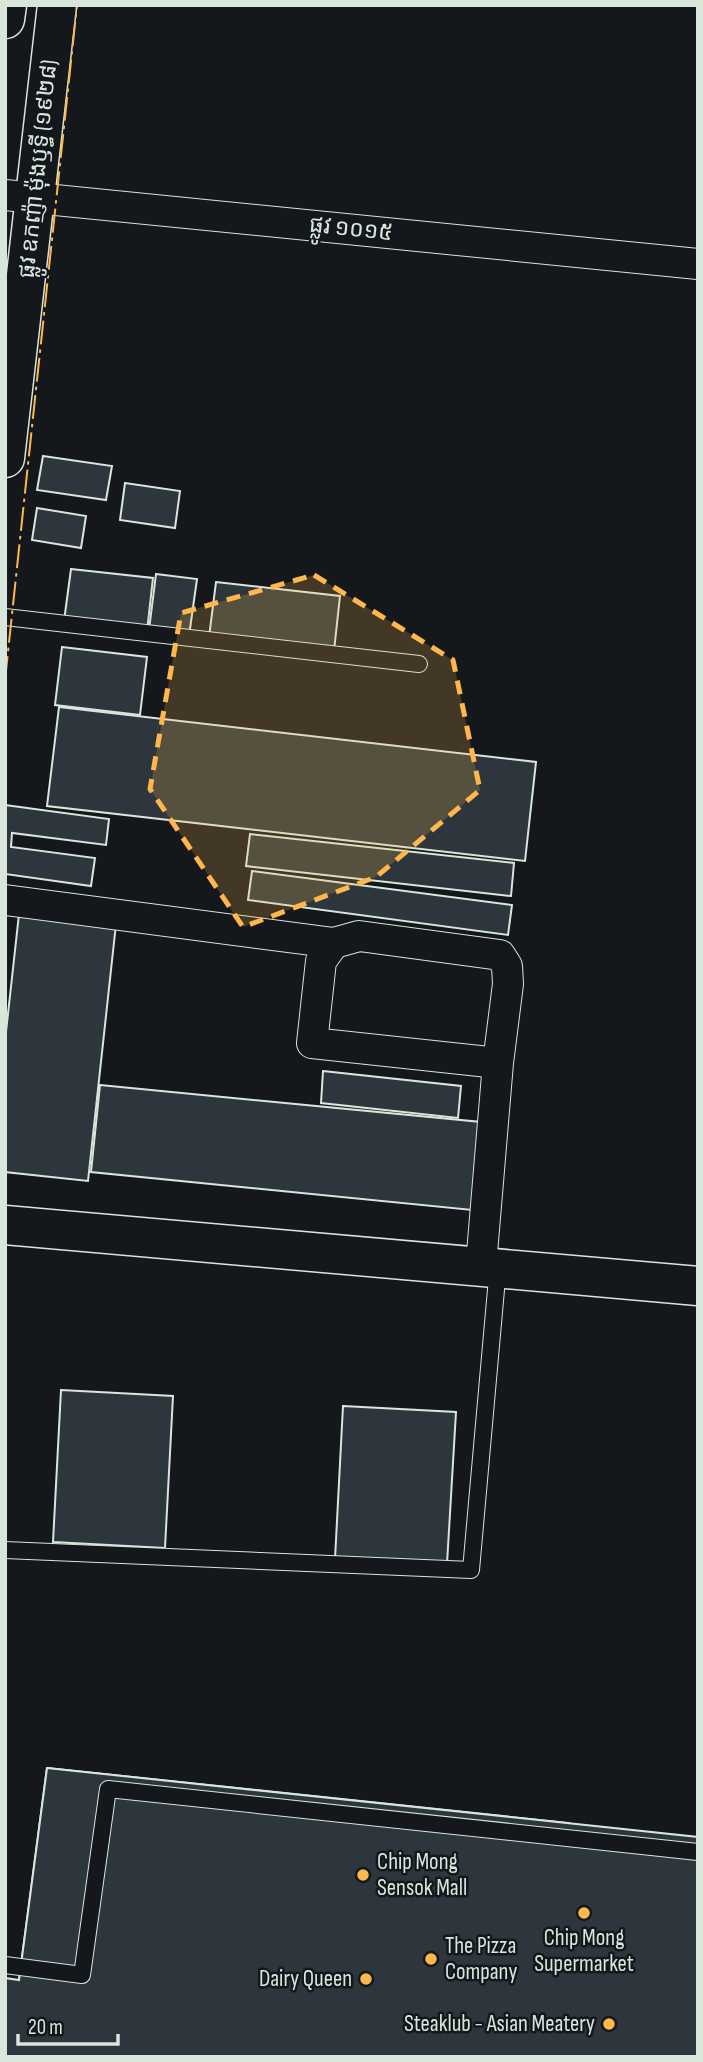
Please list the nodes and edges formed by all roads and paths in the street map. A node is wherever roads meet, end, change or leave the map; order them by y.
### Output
1 (7, 5) edge
2 (57, 5) edge
3 (5, 19) edge
4 (20, 196) edge
5 (698, 264) edge
6 (5, 458) edge
7 (5, 617) edge
8 (419, 664) dead end
9 (5, 900) edge
10 (334, 943) junction
11 (498, 1063) junction
12 (5, 1225) edge
13 (490, 1266) junction
14 (698, 1286) edge
15 (5, 1550) edge
16 (698, 1852) edge
17 (5, 1965) edge

1 - 3 street
2 - 4 street, ផ្លូវ ឧកញ៉ា ម៉ុងឫទ្ធី (១៩២៨)
4 - 5 street, ផ្លូវ ១០១៥
4 - 6 street, ផ្លូវ ឧកញ៉ា ម៉ុងឫទ្ធី (១៩២៨)
7 - 8 lane
9 - 10 street
10 - 11 street
10 - 11 street
11 - 13 street
12 - 13 street
13 - 14 street
13 - 15 lane
16 - 17 lane

